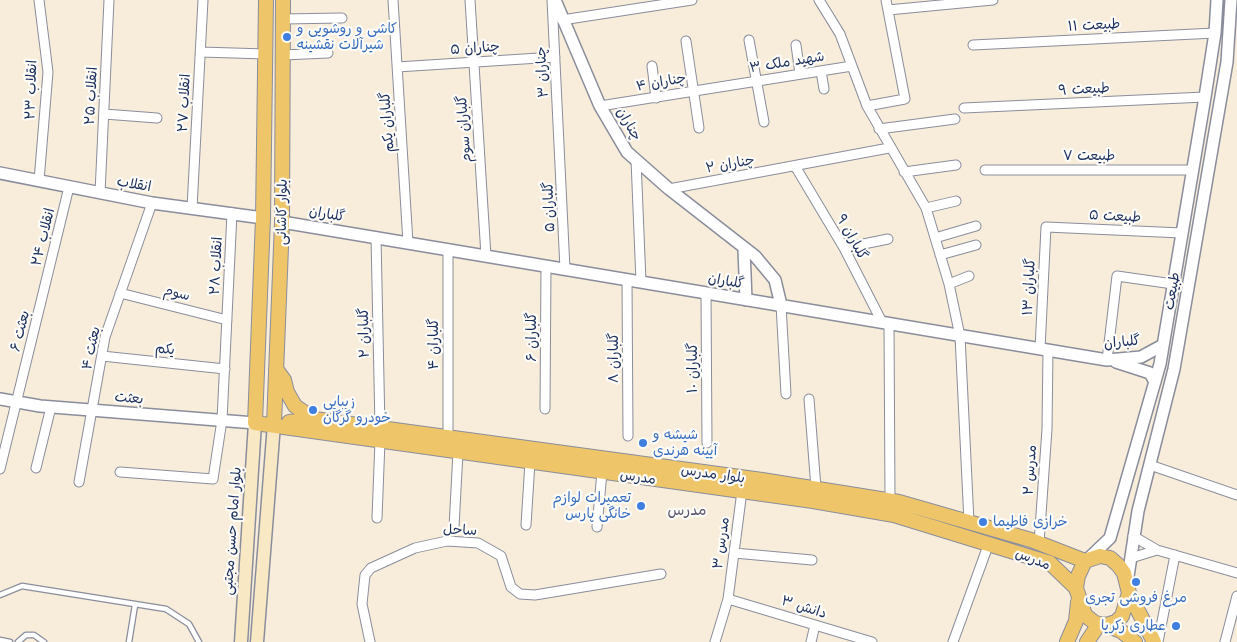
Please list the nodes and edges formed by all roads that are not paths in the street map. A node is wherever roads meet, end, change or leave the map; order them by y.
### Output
1 (39, 0) edge
2 (109, 0) edge
3 (203, 0) edge
4 (266, 0) edge
5 (283, 0) edge
6 (393, 0) edge
7 (470, 0) edge
8 (553, 0) edge
9 (688, 0) edge
10 (819, 0) edge
11 (886, 0) edge
12 (992, 0) edge
13 (1217, 0) edge
14 (1231, 0) edge
15 (888, 10) junction
16 (342, 18) dead end
17 (283, 19) junction
18 (562, 20) junction
19 (1216, 32) junction
20 (1234, 38) edge
21 (749, 40) dead end
22 (686, 41) dead end
23 (796, 45) dead end
24 (973, 46) dead end
25 (200, 52) junction
26 (328, 53) dead end
27 (266, 54) junction
28 (283, 55) junction
29 (555, 57) junction
30 (474, 62) junction
31 (652, 66) dead end
32 (852, 66) junction
33 (397, 67) junction
34 (820, 71) junction
35 (800, 74) junction
36 (756, 81) junction
37 (726, 86) joint
38 (824, 89) dead end
39 (693, 91) junction
40 (1205, 97) junction
41 (656, 98) junction
42 (600, 106) junction
43 (866, 106) junction
44 (964, 108) dead end
45 (104, 114) junction
46 (157, 118) dead end
47 (955, 119) dead end
48 (764, 122) dead end
49 (699, 128) dead end
50 (879, 129) junction
51 (560, 143) joint
52 (889, 148) junction
53 (636, 160) junction
54 (956, 165) dead end
55 (795, 166) junction
56 (985, 170) dead end
57 (1193, 170) junction
58 (904, 172) junction
59 (0, 173) edge
60 (39, 181) junction
61 (69, 187) junction
62 (669, 188) junction
63 (100, 193) junction
64 (956, 201) dead end
65 (152, 202) junction
66 (192, 208) junction
67 (926, 208) junction
68 (232, 213) junction
69 (263, 218) junction
70 (1184, 220) junction
71 (1199, 221) junction
72 (282, 222) junction
73 (976, 226) dead end
74 (1046, 227) joint
75 (1182, 233) junction
76 (376, 237) junction
77 (935, 238) junction
78 (888, 239) dead end
79 (408, 243) junction
80 (976, 245) dead end
81 (844, 248) junction
82 (448, 249) junction
83 (744, 249) junction
84 (940, 255) junction
85 (486, 256) junction
86 (546, 266) junction
87 (565, 269) junction
88 (969, 276) dead end
89 (627, 280) junction
90 (641, 282) junction
91 (949, 284) junction
92 (1173, 288) junction
93 (120, 293) junction
94 (706, 293) junction
95 (43, 295) joint
96 (1187, 295) junction
97 (746, 300) junction
98 (781, 305) junction
99 (227, 320) junction
100 (886, 323) junction
101 (960, 336) junction
102 (1163, 345) junction
103 (1044, 350) junction
104 (102, 356) junction
105 (1107, 360) junction
106 (225, 369) junction
107 (276, 369) junction
108 (1155, 382) junction
109 (786, 394) dead end
110 (0, 399) edge
111 (809, 399) dead end
112 (17, 403) junction
113 (51, 407) junction
114 (545, 409) dead end
115 (92, 410) junction
116 (314, 419) junction
117 (222, 420) junction
118 (255, 423) junction
119 (274, 424) junction
120 (1047, 430) joint
121 (380, 435) junction
122 (628, 436) dead end
123 (448, 438) junction
124 (707, 443) dead end
125 (458, 452) junction
126 (530, 462) junction
127 (1150, 465) junction
128 (36, 468) dead end
129 (0, 469) edge
130 (120, 472) dead end
131 (602, 472) junction
132 (692, 478) junction
133 (78, 482) dead end
134 (816, 488) junction
135 (742, 491) junction
136 (1237, 495) edge
137 (890, 500) junction
138 (377, 518) dead end
139 (968, 522) junction
140 (526, 525) dead end
141 (454, 527) dead end
142 (597, 527) dead end
143 (247, 531) junction
144 (264, 532) junction
145 (1133, 536) junction
146 (989, 543) junction
147 (1039, 543) junction
148 (1157, 550) junction
149 (734, 553) junction
150 (1175, 555) junction
151 (1131, 558) junction
152 (812, 560) dead end
153 (1087, 560) junction
154 (1237, 573) edge
155 (660, 574) dead end
156 (1128, 589) junction
157 (1077, 592) junction
158 (0, 595) edge
159 (1237, 596) edge
160 (728, 599) junction
161 (135, 605) junction
162 (815, 625) junction
163 (1103, 625) junction
164 (0, 640) edge
165 (10, 642) edge
166 (18, 642) edge
167 (44, 642) edge
168 (130, 642) edge
169 (199, 642) edge
170 (241, 642) edge
171 (257, 642) edge
172 (370, 642) edge
173 (715, 642) edge
174 (811, 642) edge
175 (872, 642) edge
176 (953, 642) edge
177 (1067, 642) edge
178 (1087, 642) edge
179 (1134, 642) edge
180 (1154, 642) edge
181 (1158, 642) edge
182 (1225, 642) edge

1 - 60 street, انقلاب ۲۳
2 - 45 street, انقلاب ۲۵
3 - 25 street, انقلاب ۲۷
4 - 27 main road, بلوار کاشانی
5 - 17 main road, بلوار کاشانی
6 - 33 street, گلباران یکم
7 - 30 street, گلباران سوم
8 - 18 street, چناران
8 - 29 street, چناران ۳
9 - 18 street
10 - 32 street
11 - 15 street
12 - 15 street
13 - 19 street, طبیعت
14 - 20 street, طبیعت
15 - 43 street
16 - 17 street
17 - 28 main road, بلوار کاشانی
18 - 42 street, چناران
19 - 24 street, طبیعت ۱۱
19 - 40 street, طبیعت
20 - 71 street, طبیعت
21 - 36 street
22 - 39 street
23 - 35 street
25 - 27 street
25 - 66 street, انقلاب ۲۷
26 - 28 street
27 - 69 main road, بلوار کاشانی
28 - 72 main road, بلوار کاشانی
29 - 30 street, ۵ چناران
29 - 51 street, چناران ۳
30 - 33 street, ۵ چناران
30 - 85 street, گلباران سوم
31 - 41 street
32 - 34 street, ۳ شهید ملک
32 - 43 street
33 - 79 street, گلباران یکم
34 - 35 street, ۳ شهید ملک
34 - 38 street
35 - 36 street, ۳ شهید ملک
36 - 37 street, ۳ شهید ملک
36 - 48 street
37 - 39 street, ۴ چناران
39 - 41 street, ۴ چناران
39 - 49 street
40 - 44 street, طبیعت ۹
40 - 57 street, طبیعت
41 - 42 street, ۴ چناران
42 - 53 street, چناران
43 - 50 street
45 - 46 street
45 - 63 street, انقلاب ۲۵
47 - 50 street
50 - 52 street
51 - 87 street, گلباران ۵
52 - 55 street, ۲ چناران
52 - 58 street
53 - 62 street, چناران
53 - 90 street
54 - 58 street
55 - 62 street, ۲ چناران
55 - 81 street, ۹ گلباران
56 - 57 street, طبیعت ۷
57 - 70 street, طبیعت
58 - 67 street
59 - 60 street, انقلاب
60 - 61 street, انقلاب
61 - 63 street, انقلاب
61 - 95 street, انقلاب ۲۴
62 - 83 street, چناران
63 - 65 street, انقلاب
64 - 67 street
65 - 66 street, انقلاب
65 - 93 street, ۴ بعثت
66 - 68 street, انقلاب
67 - 77 street
68 - 69 street, انقلاب
68 - 99 street, ۲۸ انقلاب
69 - 72 main road
69 - 118 main road, بلوار کاشانی
70 - 71 street
70 - 75 street, طبیعت
71 - 96 street, طبیعت
72 - 76 street, گلباران
72 - 107 main road, بلوار کاشانی
73 - 77 street
74 - 75 street, ۵ طبیعت
74 - 103 street, ۱۳ گلباران
75 - 92 street, طبیعت
76 - 79 street, گلباران
76 - 121 street, گلباران ۲
77 - 84 street
78 - 81 street
79 - 82 street, گلباران
80 - 84 street
81 - 100 street, ۹ گلباران
82 - 85 street, گلباران
82 - 123 street, گلباران ۴
83 - 97 street
83 - 98 street, چناران
84 - 91 street
85 - 86 street, گلباران
86 - 87 street, گلباران
86 - 114 street, گلباران ۶
87 - 89 street, گلباران
88 - 91 street
89 - 90 street, گلباران
89 - 122 street, گلباران ۸
90 - 94 street, گلباران
91 - 101 street
92 - 96 street
92 - 102 street, طبیعت
92 - 105 street
93 - 99 street, سوم
93 - 104 street, ۴ بعثت
94 - 97 street, گلباران
94 - 124 street, گلباران ۱۰
95 - 112 street, ۶ بعثت
96 - 127 street, طبیعت
97 - 98 street, گلباران
98 - 100 street, گلباران
98 - 109 street
99 - 106 street, ۲۸ انقلاب
100 - 101 street, گلباران
100 - 137 street
101 - 103 street, گلباران
101 - 139 street
102 - 105 street, گلباران
102 - 108 street, طبیعت
103 - 105 street, گلباران
103 - 120 street, ۱۳ گلباران
104 - 106 street, یکم
104 - 115 street, ۴ بعثت
105 - 108 street
106 - 117 street, ۲۸ انقلاب
107 - 116 main road
107 - 119 main road, بلوار کاشانی
108 - 153 street, طبیعت
110 - 112 street, بعثت
111 - 134 street
112 - 113 street, بعثت
112 - 129 street, ۶ بعثت
113 - 115 street, بعثت
113 - 128 street
115 - 117 street, بعثت
115 - 133 street, ۴ بعثت
116 - 119 main road, بلوار مدرس
116 - 121 main road, بلوار مدرس
117 - 118 street, بعثت
117 - 130 street, ۲۸ انقلاب
118 - 119 main road
118 - 143 main road, بلوار امام حسن مجتبی
119 - 121 main road, مدرس
119 - 144 main road
120 - 147 street, مدرس ۲
121 - 123 main road, بلوار مدرس
121 - 125 main road, مدرس
121 - 138 street, گلباران ۲
123 - 132 main road, بلوار مدرس
125 - 126 main road, مدرس
125 - 141 street
126 - 131 main road, مدرس
126 - 140 street
127 - 136 street
127 - 145 street, طبیعت
131 - 132 main road, مدرس
131 - 142 street
132 - 134 main road, بلوار مدرس
132 - 135 main road, مدرس
134 - 137 main road, بلوار مدرس
135 - 146 main road, مدرس
135 - 149 street, مدرس ۳
137 - 139 main road, بلوار مدرس
139 - 147 main road, بلوار مدرس
143 - 144 main road
143 - 170 main road, بلوار امام حسن مجتبی
144 - 171 main road
145 - 148 street
145 - 151 street, طبیعت
146 - 157 main road, مدرس
146 - 176 street
147 - 153 main road, بلوار مدرس
148 - 150 street
148 - 151 street
149 - 152 street
149 - 160 street, مدرس ۳
150 - 154 street
150 - 181 street
151 - 156 street, طبیعت
153 - 156 main road
153 - 157 main road
155 - 172 street, ساحل
156 - 163 main road
156 - 180 main road
157 - 163 main road
157 - 177 main road
158 - 161 lane
159 - 182 street
160 - 162 street, دانش ۳
160 - 173 street, مدرس ۳
161 - 168 lane
161 - 169 lane
162 - 174 street
162 - 175 street, دانش ۳
163 - 178 main road
163 - 179 main road
164 - 165 lane
166 - 167 lane

